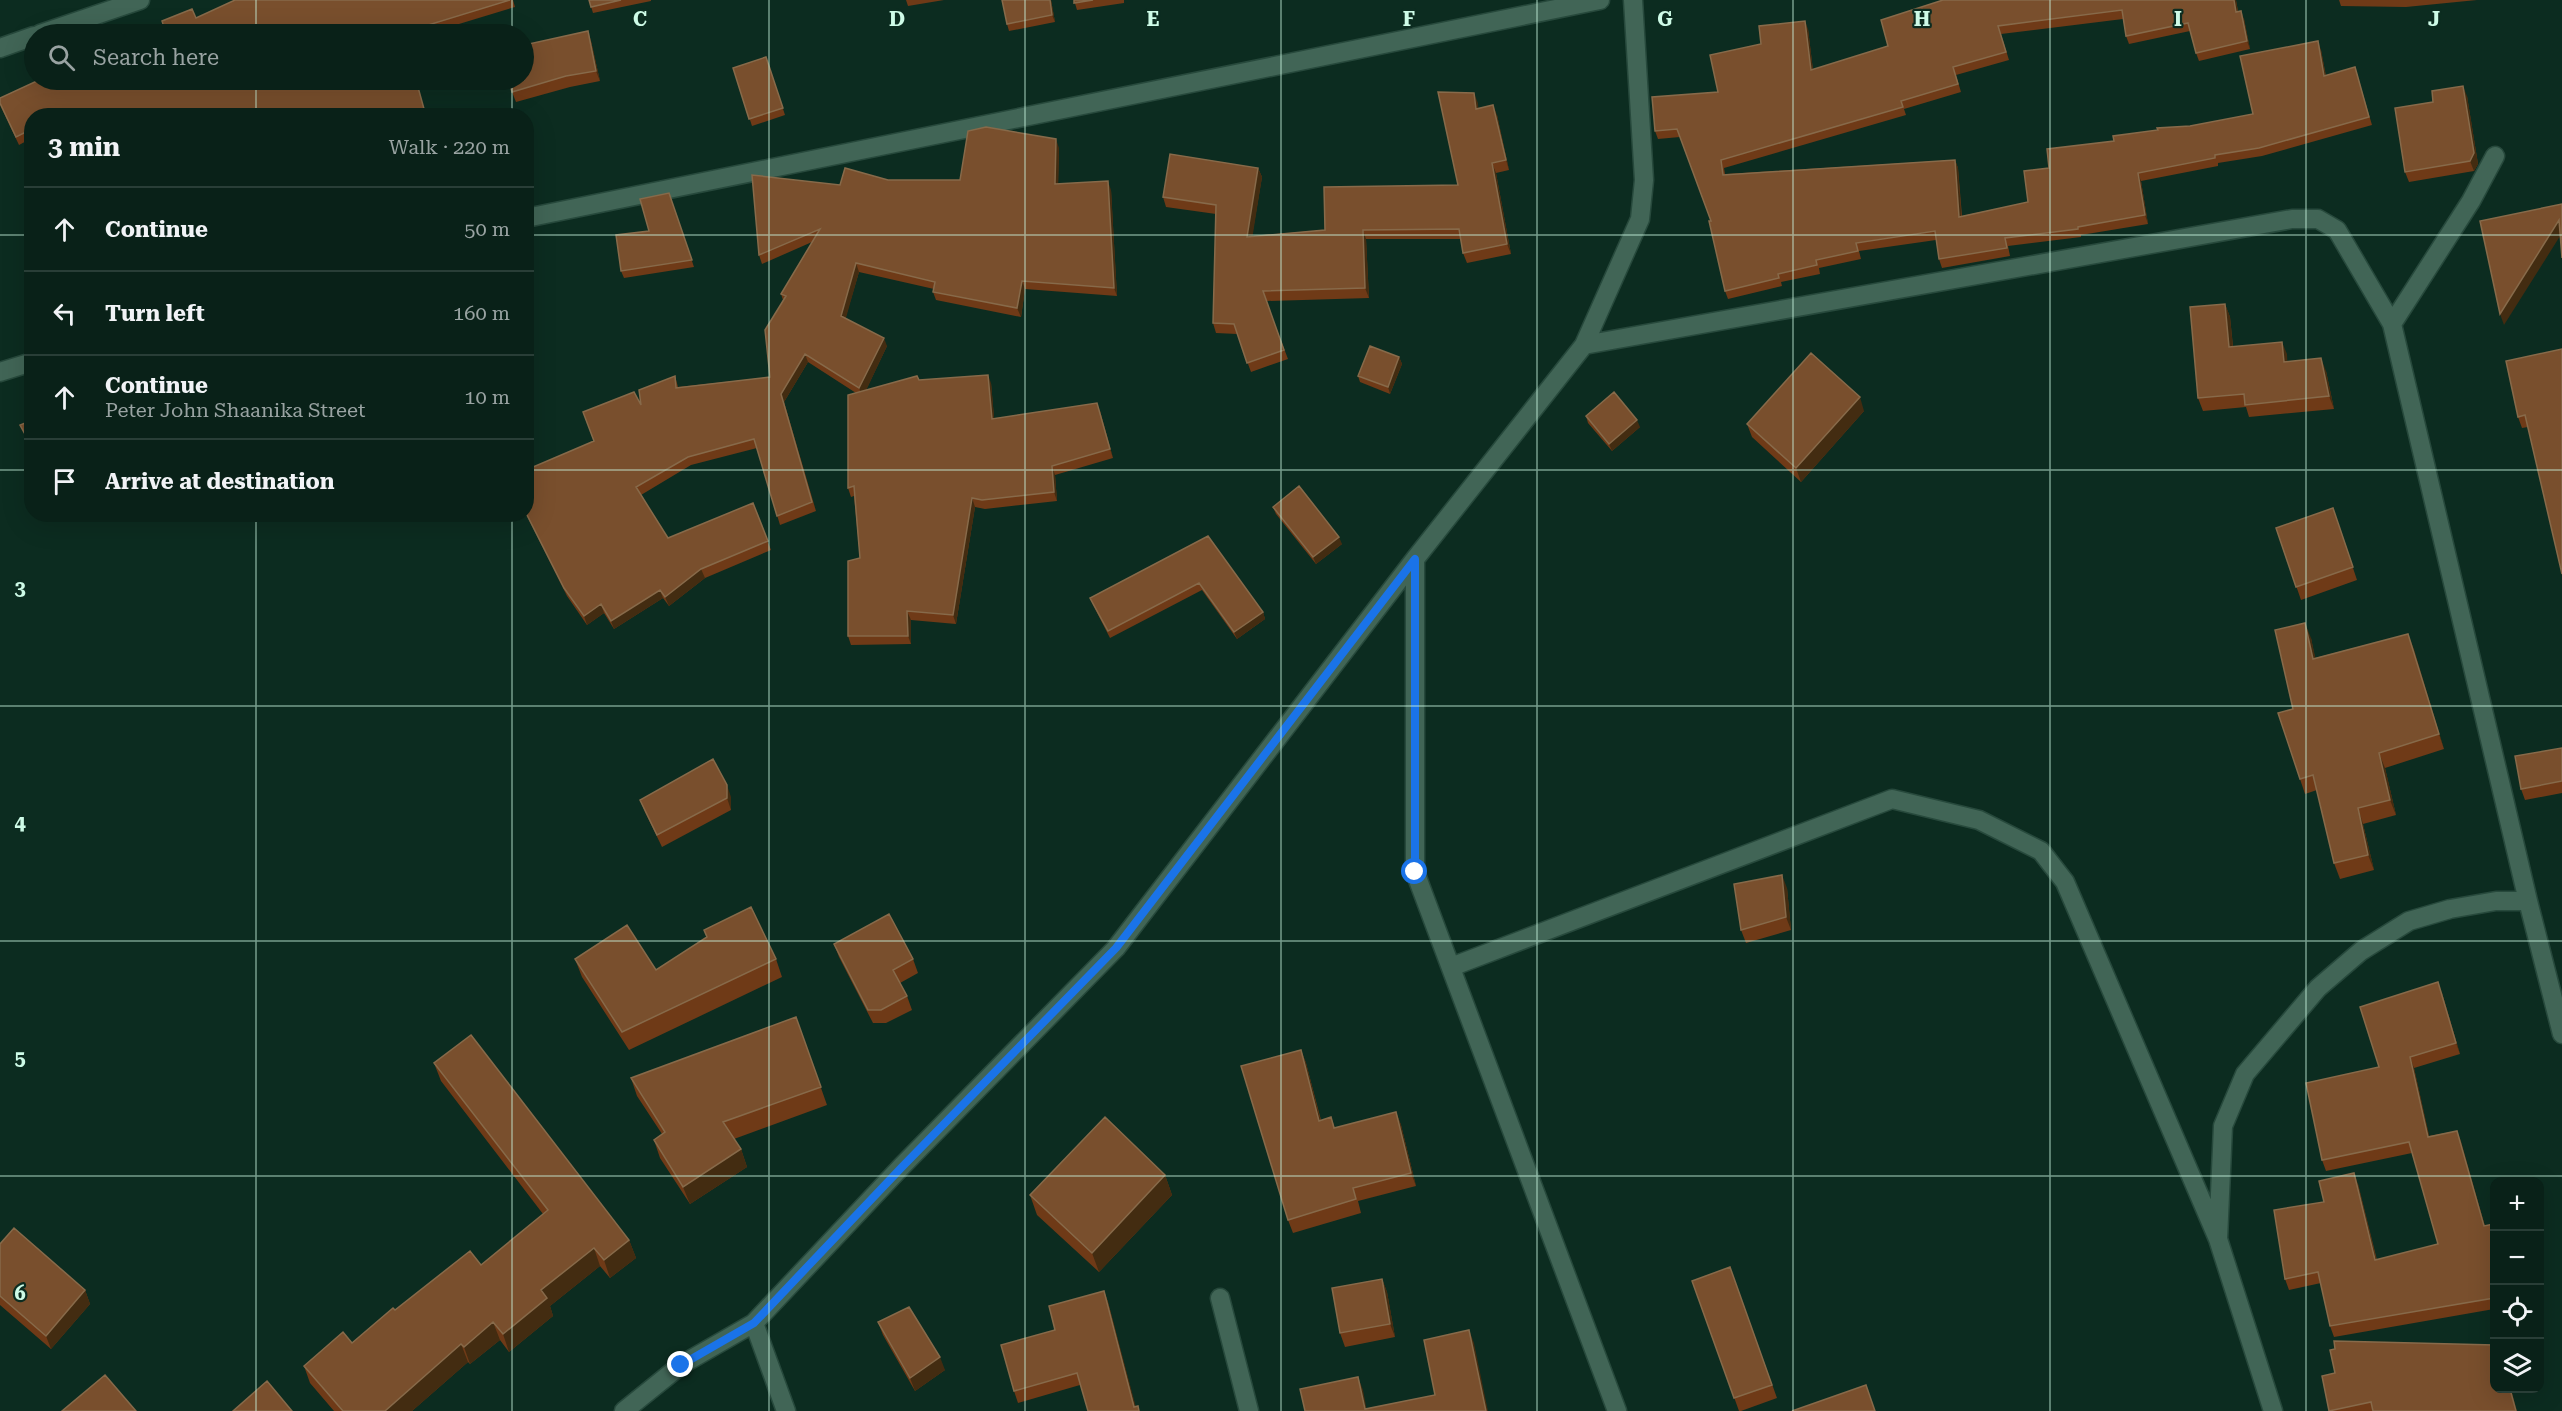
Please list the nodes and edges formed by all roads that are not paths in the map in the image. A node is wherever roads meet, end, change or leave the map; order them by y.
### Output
1 (140, 0) edge
2 (1600, 0) edge
3 (1633, 0) edge
4 (69, 24) edge
5 (24, 40) edge
6 (0, 48) edge
7 (2495, 156) dead end
8 (534, 216) edge
9 (2392, 324) junction
10 (1584, 345) junction
11 (24, 364) edge
12 (0, 372) edge
13 (1415, 559) junction
14 (2528, 901) junction
15 (1451, 968) junction
16 (2562, 1034) edge
17 (2218, 1239) junction
18 (1220, 1298) dead end
19 (754, 1323) junction
20 (624, 1411) edge
21 (786, 1411) edge
22 (1249, 1411) edge
23 (1617, 1411) edge
24 (2273, 1411) edge

1 - 4 street
2 - 8 street
3 - 10 street
5 - 6 street
7 - 9 street
9 - 10 street
9 - 14 street
10 - 13 street
11 - 12 street
13 - 15 street
13 - 19 street
14 - 16 street
14 - 17 street
15 - 17 street
15 - 23 street
17 - 24 street
18 - 22 street
19 - 20 street
19 - 21 street

